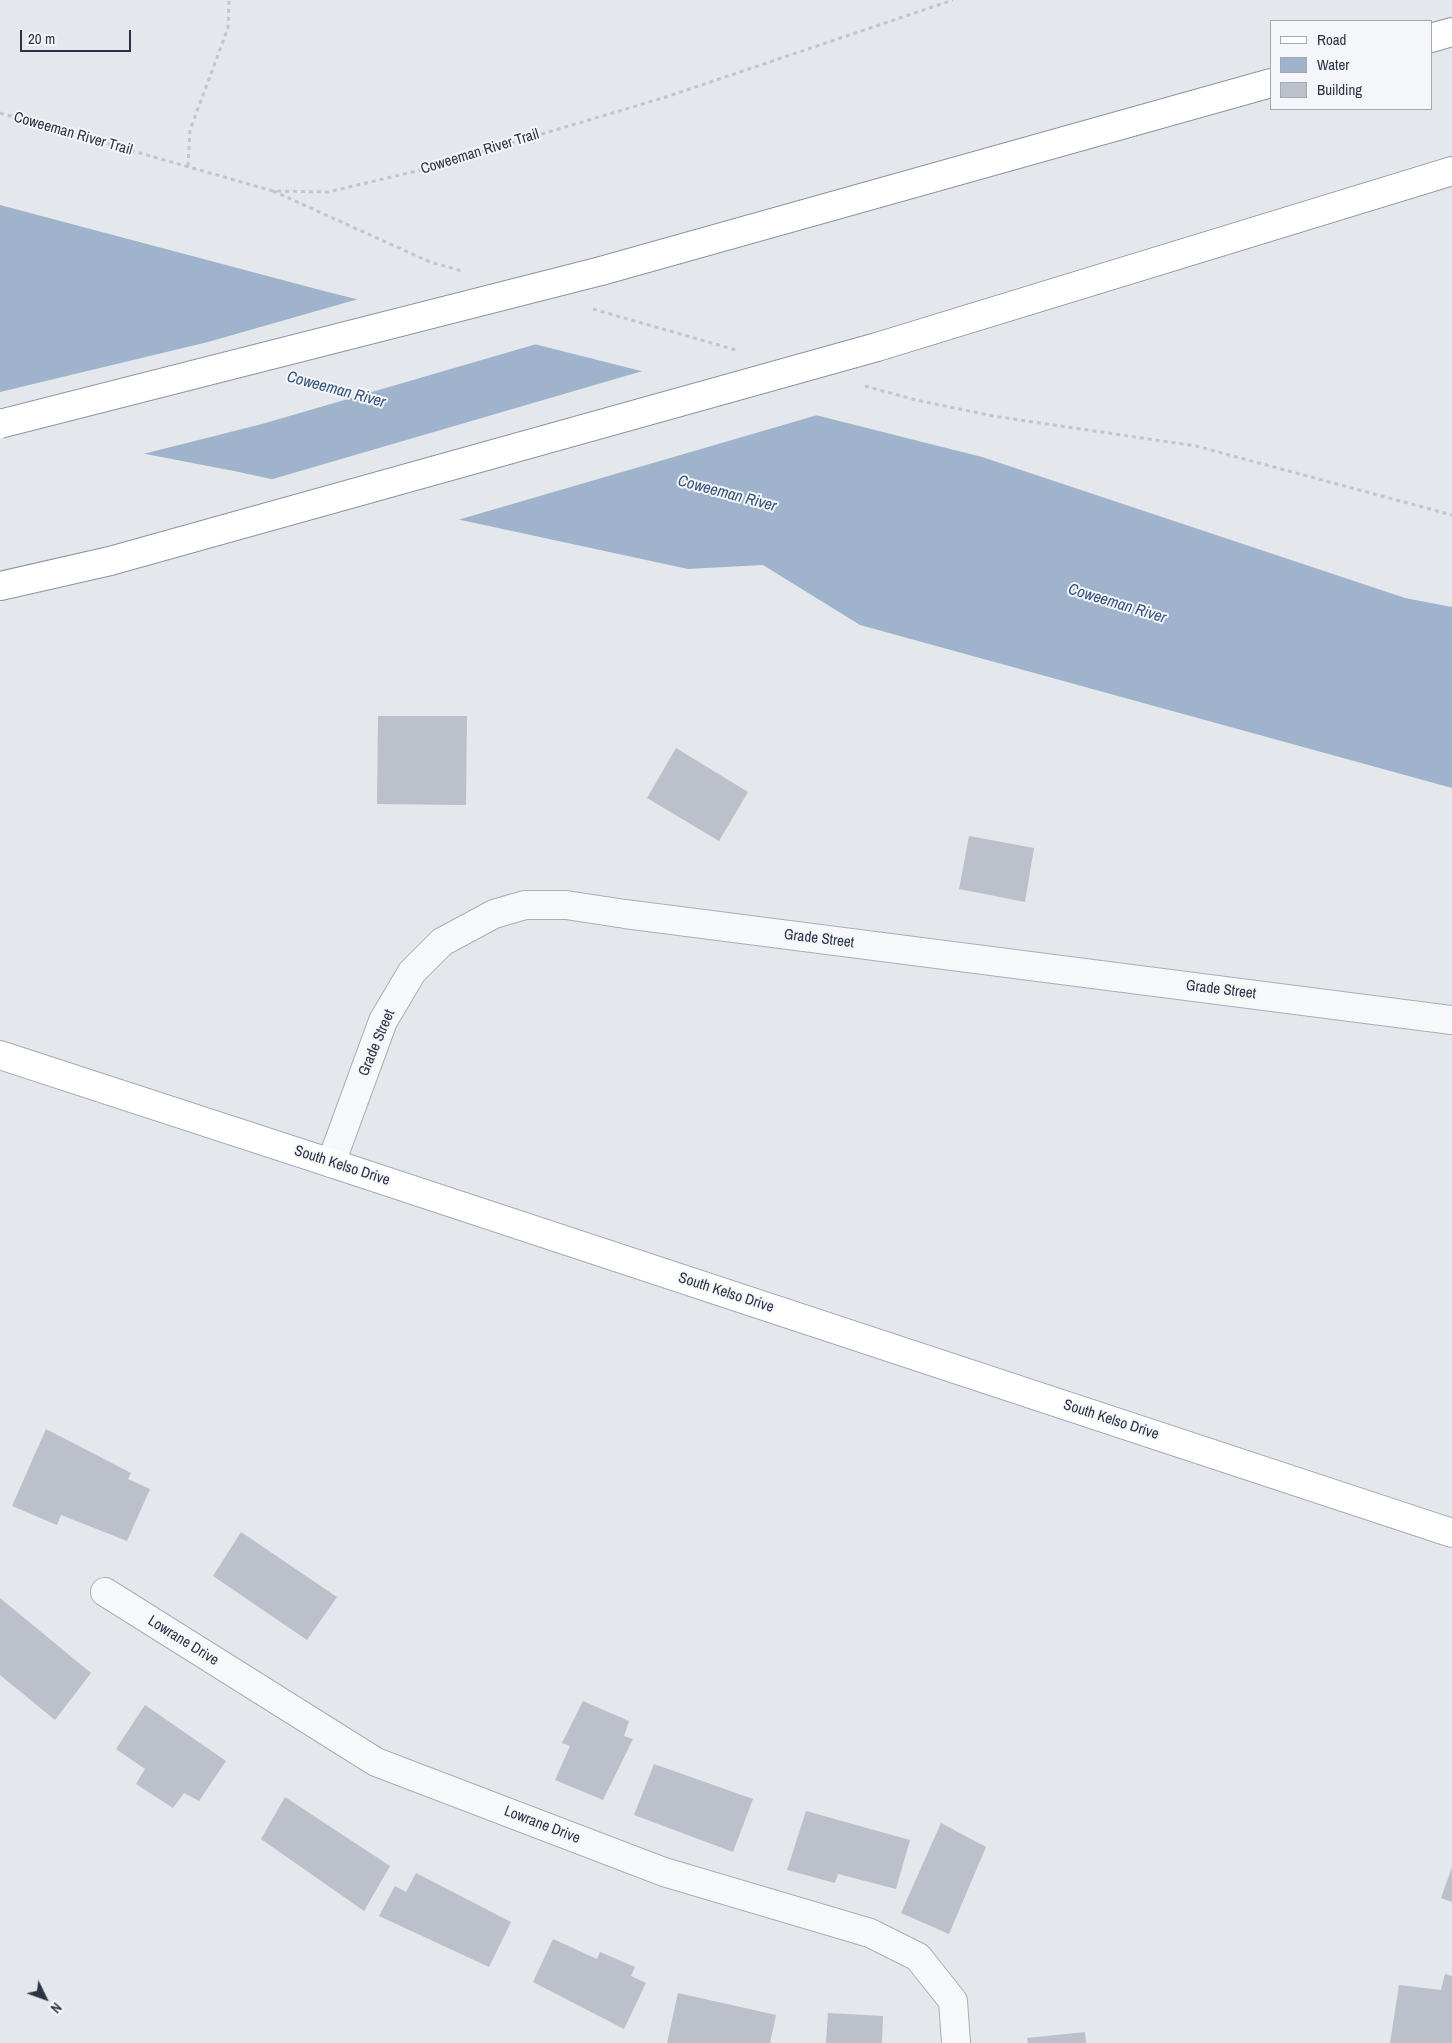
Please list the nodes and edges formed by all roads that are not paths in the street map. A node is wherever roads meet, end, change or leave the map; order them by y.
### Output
1 (1452, 32) edge
2 (1432, 38) edge
3 (1270, 83) edge
4 (1452, 171) edge
5 (0, 424) edge
6 (0, 586) edge
7 (1452, 1020) edge
8 (0, 1055) edge
9 (331, 1163) junction
10 (1452, 1533) edge
11 (105, 1592) dead end
12 (956, 2043) edge

1 - 2 main road
3 - 5 main road, bridge
4 - 6 main road, bridge
7 - 9 street, Grade Street
8 - 9 main road, South Kelso Drive
9 - 10 main road, South Kelso Drive
11 - 12 street, Lowrane Drive

